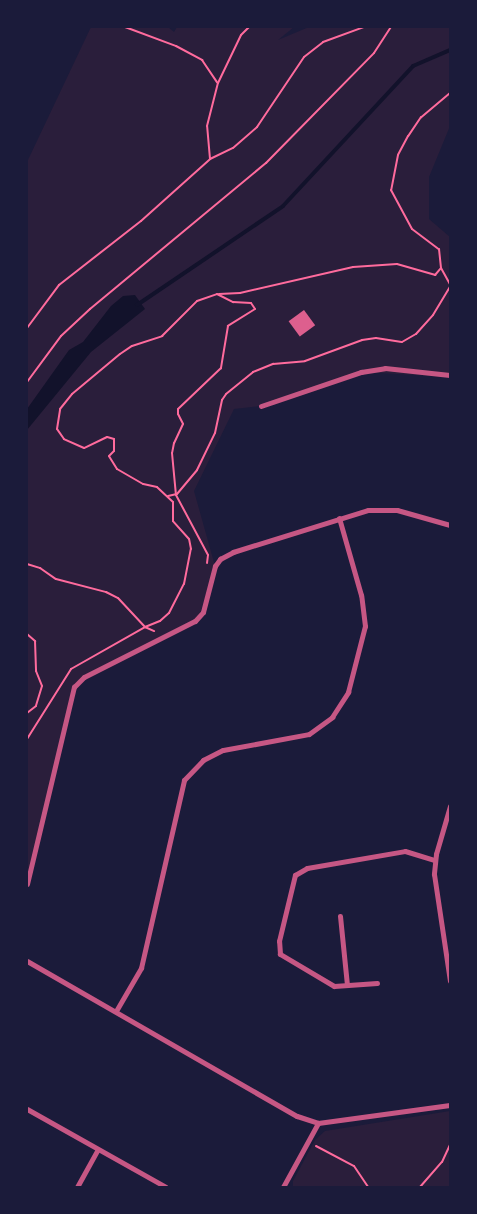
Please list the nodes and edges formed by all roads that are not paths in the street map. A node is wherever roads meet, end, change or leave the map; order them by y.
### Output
1 (450, 375) edge
2 (261, 406) dead end
3 (339, 518) junction
4 (450, 525) edge
5 (450, 806) edge
6 (435, 860) junction
7 (27, 884) edge
8 (340, 916) dead end
9 (27, 961) edge
10 (450, 981) edge
11 (377, 983) dead end
12 (347, 985) junction
13 (116, 1011) junction
14 (450, 1105) edge
15 (27, 1108) edge
16 (318, 1123) junction
17 (98, 1149) junction
18 (77, 1187) edge
19 (166, 1187) edge
20 (283, 1187) edge

1 - 2 street
3 - 4 street
3 - 7 street
3 - 13 street
5 - 6 street
6 - 10 street
6 - 12 street
8 - 12 street
9 - 13 street
11 - 12 street
13 - 16 street
14 - 16 street
15 - 17 street
16 - 20 street
17 - 18 street
17 - 19 street

